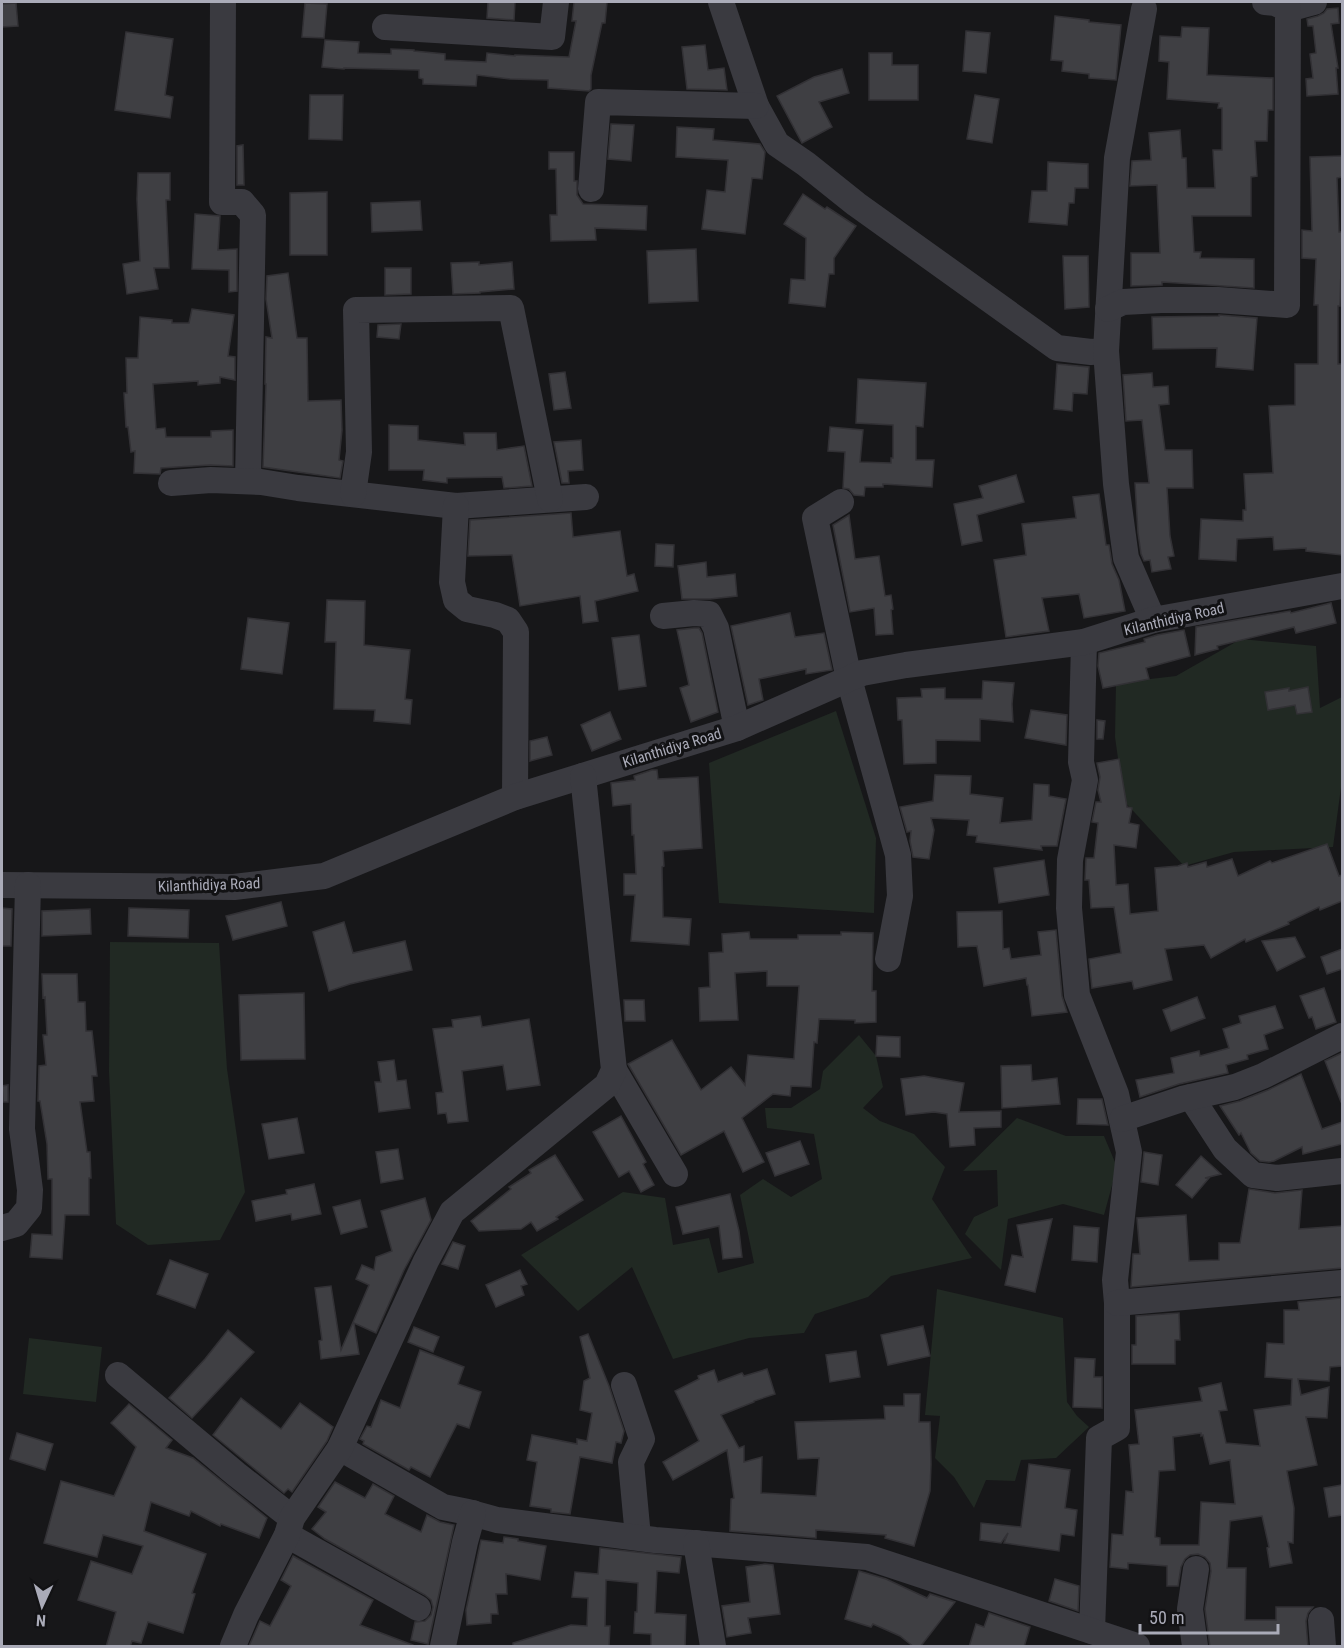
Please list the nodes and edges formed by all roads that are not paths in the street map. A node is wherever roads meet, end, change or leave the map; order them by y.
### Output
1 (224, 2) edge
2 (556, 2) edge
3 (721, 2) edge
4 (1314, 2) edge
5 (1277, 5) edge
6 (1144, 9) dead end
7 (385, 27) dead end
8 (756, 106) junction
9 (591, 189) dead end
10 (1108, 309) junction
11 (1106, 351) junction
12 (248, 481) junction
13 (171, 483) dead end
14 (353, 494) junction
15 (586, 497) dead end
16 (550, 499) junction
17 (842, 502) dead end
18 (456, 506) junction
19 (1342, 586) edge
20 (663, 616) dead end
21 (1154, 620) junction
22 (1084, 642) junction
23 (849, 679) junction
24 (737, 728) junction
25 (583, 776) junction
26 (515, 797) junction
27 (2, 885) edge
28 (28, 885) junction
29 (888, 959) dead end
30 (1342, 1035) edge
31 (614, 1070) junction
32 (1191, 1097) junction
33 (1122, 1119) junction
34 (1342, 1171) edge
35 (675, 1174) dead end
36 (2, 1228) edge
37 (1342, 1283) edge
38 (1117, 1303) junction
39 (118, 1374) dead end
40 (624, 1385) dead end
41 (340, 1448) junction
42 (473, 1513) junction
43 (289, 1526) junction
44 (638, 1537) junction
45 (696, 1543) junction
46 (1196, 1569) dead end
47 (418, 1608) dead end
48 (1321, 1620) dead end
49 (1092, 1631) junction
50 (234, 1647) edge
51 (443, 1647) edge
52 (713, 1647) edge
53 (1137, 1647) edge
54 (1195, 1647) edge
55 (1323, 1647) edge

1 - 12 street
2 - 7 street
3 - 8 street
4 - 5 street
5 - 10 street
6 - 10 street
8 - 9 street
8 - 11 street
10 - 11 street
11 - 21 street
12 - 13 street
12 - 14 street
14 - 16 street
14 - 18 street
15 - 16 street
16 - 18 street
17 - 23 street
18 - 26 street
19 - 21 street, Kilanthidiya Road
20 - 24 street
21 - 22 street, Kilanthidiya Road
22 - 23 street, Kilanthidiya Road
22 - 33 street
23 - 24 street, Kilanthidiya Road
23 - 29 street
24 - 25 street, Kilanthidiya Road
25 - 26 street, Kilanthidiya Road
25 - 31 street
26 - 28 street, Kilanthidiya Road
27 - 28 street, Kilanthidiya Road
28 - 36 street
30 - 32 street
31 - 35 street
31 - 41 street
32 - 33 street
32 - 34 street
33 - 38 street
37 - 38 street
38 - 49 street
39 - 43 street
40 - 44 street
41 - 42 street
41 - 43 street
42 - 44 street
42 - 51 street
43 - 47 street
43 - 50 street
44 - 45 street
45 - 49 street
45 - 52 street
46 - 54 street
48 - 55 street
49 - 53 street

